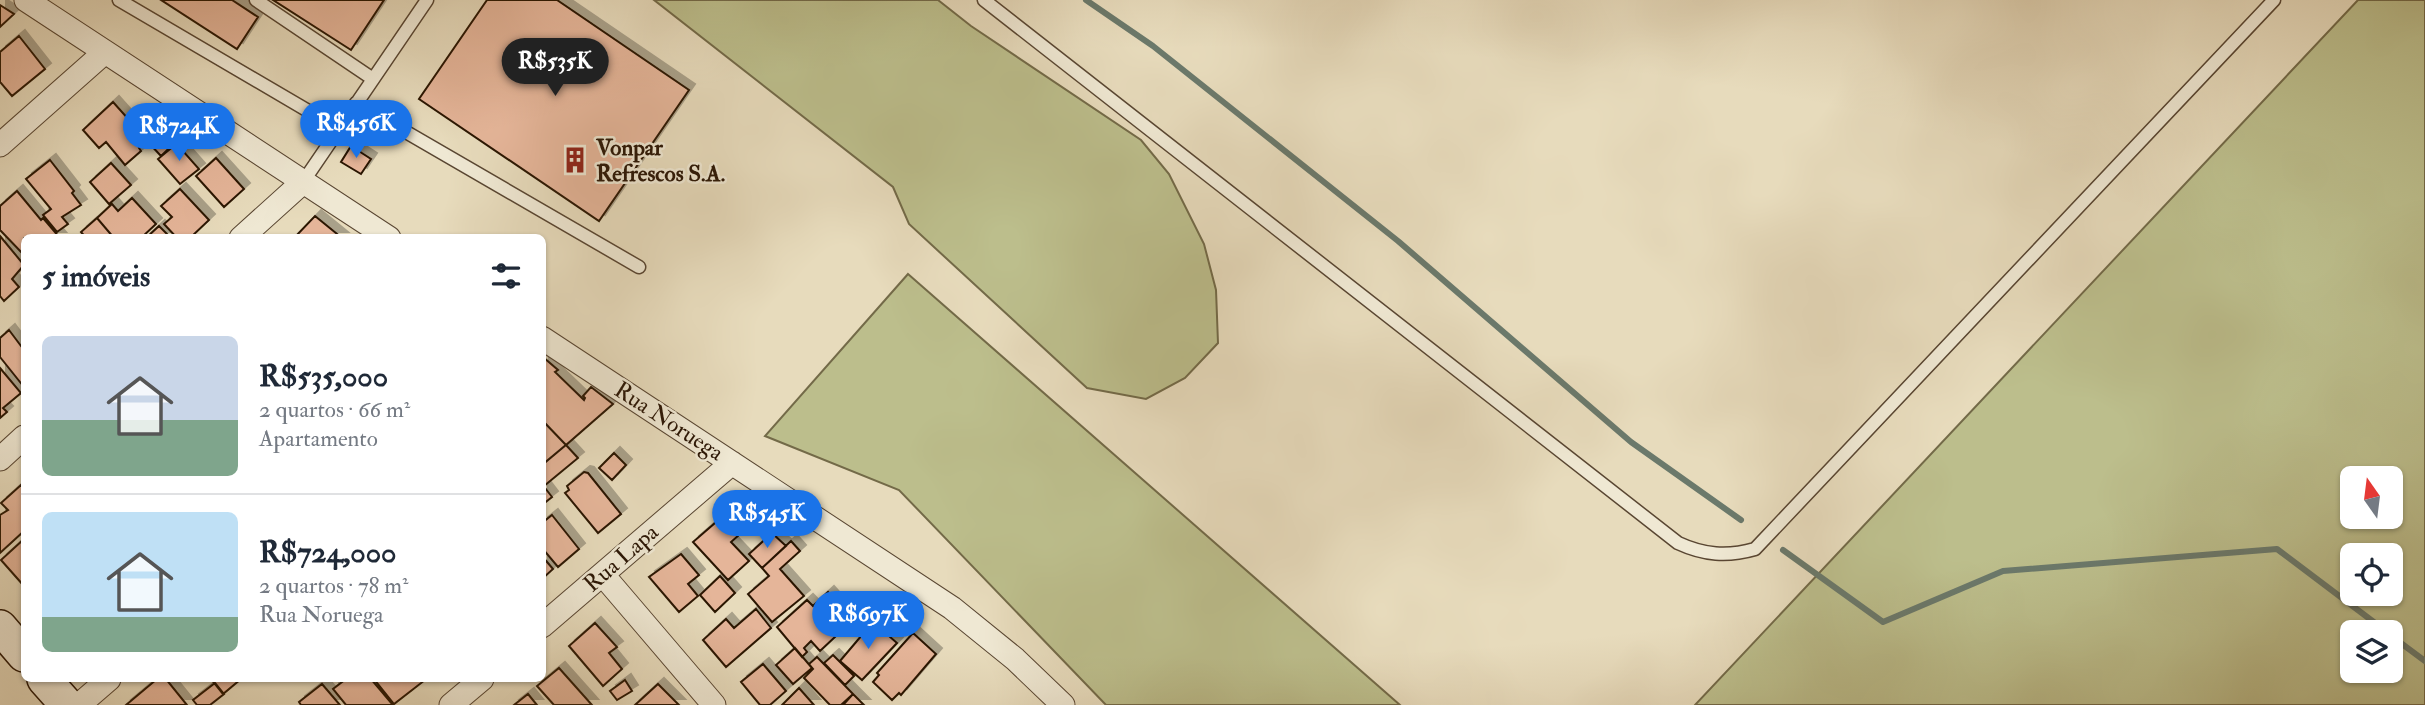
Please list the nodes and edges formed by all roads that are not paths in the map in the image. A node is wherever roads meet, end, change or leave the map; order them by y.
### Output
1 (26, 0) edge
2 (119, 0) edge
3 (256, 0) edge
4 (427, 0) edge
5 (984, 0) edge
6 (2274, 0) edge
7 (106, 52) junction
8 (373, 79) junction
9 (356, 103) junction
10 (339, 129) junction
11 (0, 145) edge
12 (303, 182) junction
13 (245, 234) edge
14 (383, 234) edge
15 (639, 267) dead end
16 (546, 341) edge
17 (21, 440) edge
18 (0, 459) edge
19 (732, 463) junction
20 (603, 575) junction
21 (546, 623) edge
22 (0, 627) edge
23 (21, 652) edge
24 (47, 682) edge
25 (106, 682) edge
26 (478, 682) edge
27 (66, 705) edge
28 (79, 705) edge
29 (451, 705) edge
30 (714, 705) edge
31 (1063, 705) edge

1 - 7 street
2 - 10 lane
3 - 8 lane
4 - 8 lane
5 - 6 lane
7 - 11 street
7 - 12 street
8 - 9 lane
9 - 10 lane
9 - 15 lane
10 - 12 lane
12 - 13 street
12 - 14 street
16 - 19 street, Rua Noruega
17 - 18 street
19 - 20 street, Rua Lapa
19 - 31 street, Rua Noruega
20 - 21 street, Rua Lapa
20 - 30 street
22 - 23 street
24 - 27 street
25 - 28 street
26 - 29 street

